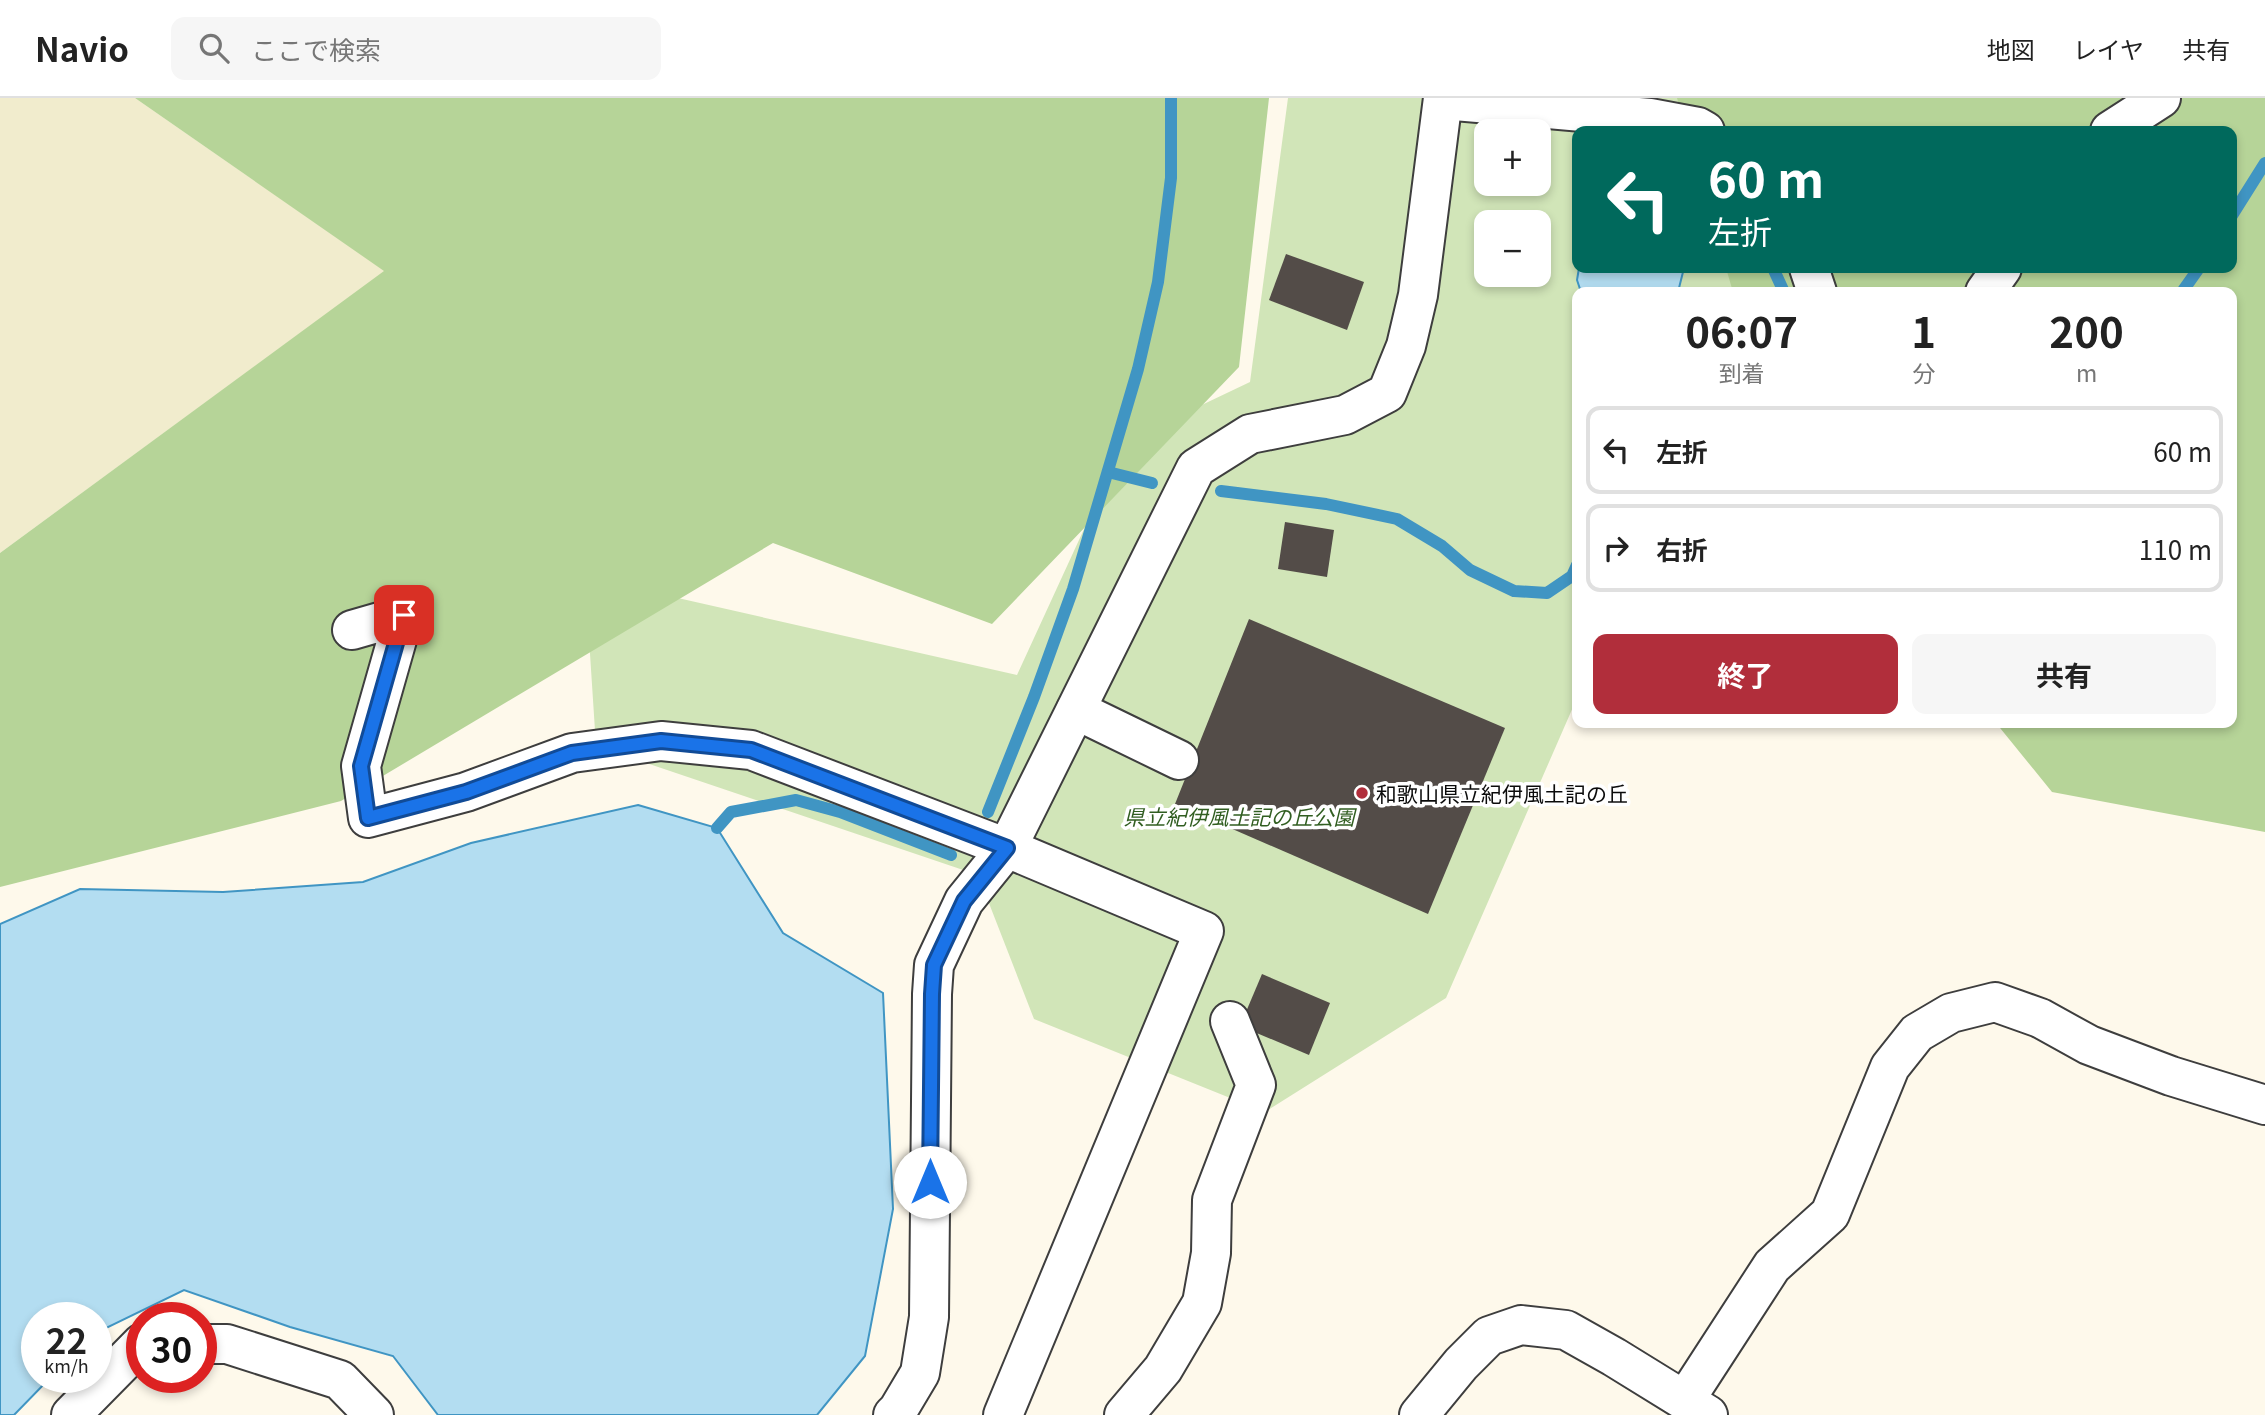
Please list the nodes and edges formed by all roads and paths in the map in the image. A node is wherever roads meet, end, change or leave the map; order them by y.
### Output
1 (2161, 98) edge
2 (1443, 99) edge
3 (1693, 126) edge
4 (2118, 126) edge
5 (352, 630) dead end
6 (1076, 710) junction
7 (1179, 760) dead end
8 (1007, 848) junction
9 (1230, 1021) dead end
10 (2265, 1105) edge
11 (217, 1344) edge
12 (126, 1359) edge
13 (1696, 1408) edge
14 (71, 1415) edge
15 (374, 1415) edge
16 (892, 1415) edge
17 (1003, 1415) edge
18 (1124, 1415) edge
19 (1419, 1415) edge

1 - 4 street
2 - 3 street
2 - 6 street
5 - 8 street
6 - 7 street
6 - 8 street
8 - 16 street
8 - 17 street
9 - 18 street
10 - 13 street
11 - 15 street
12 - 14 street
13 - 19 street

